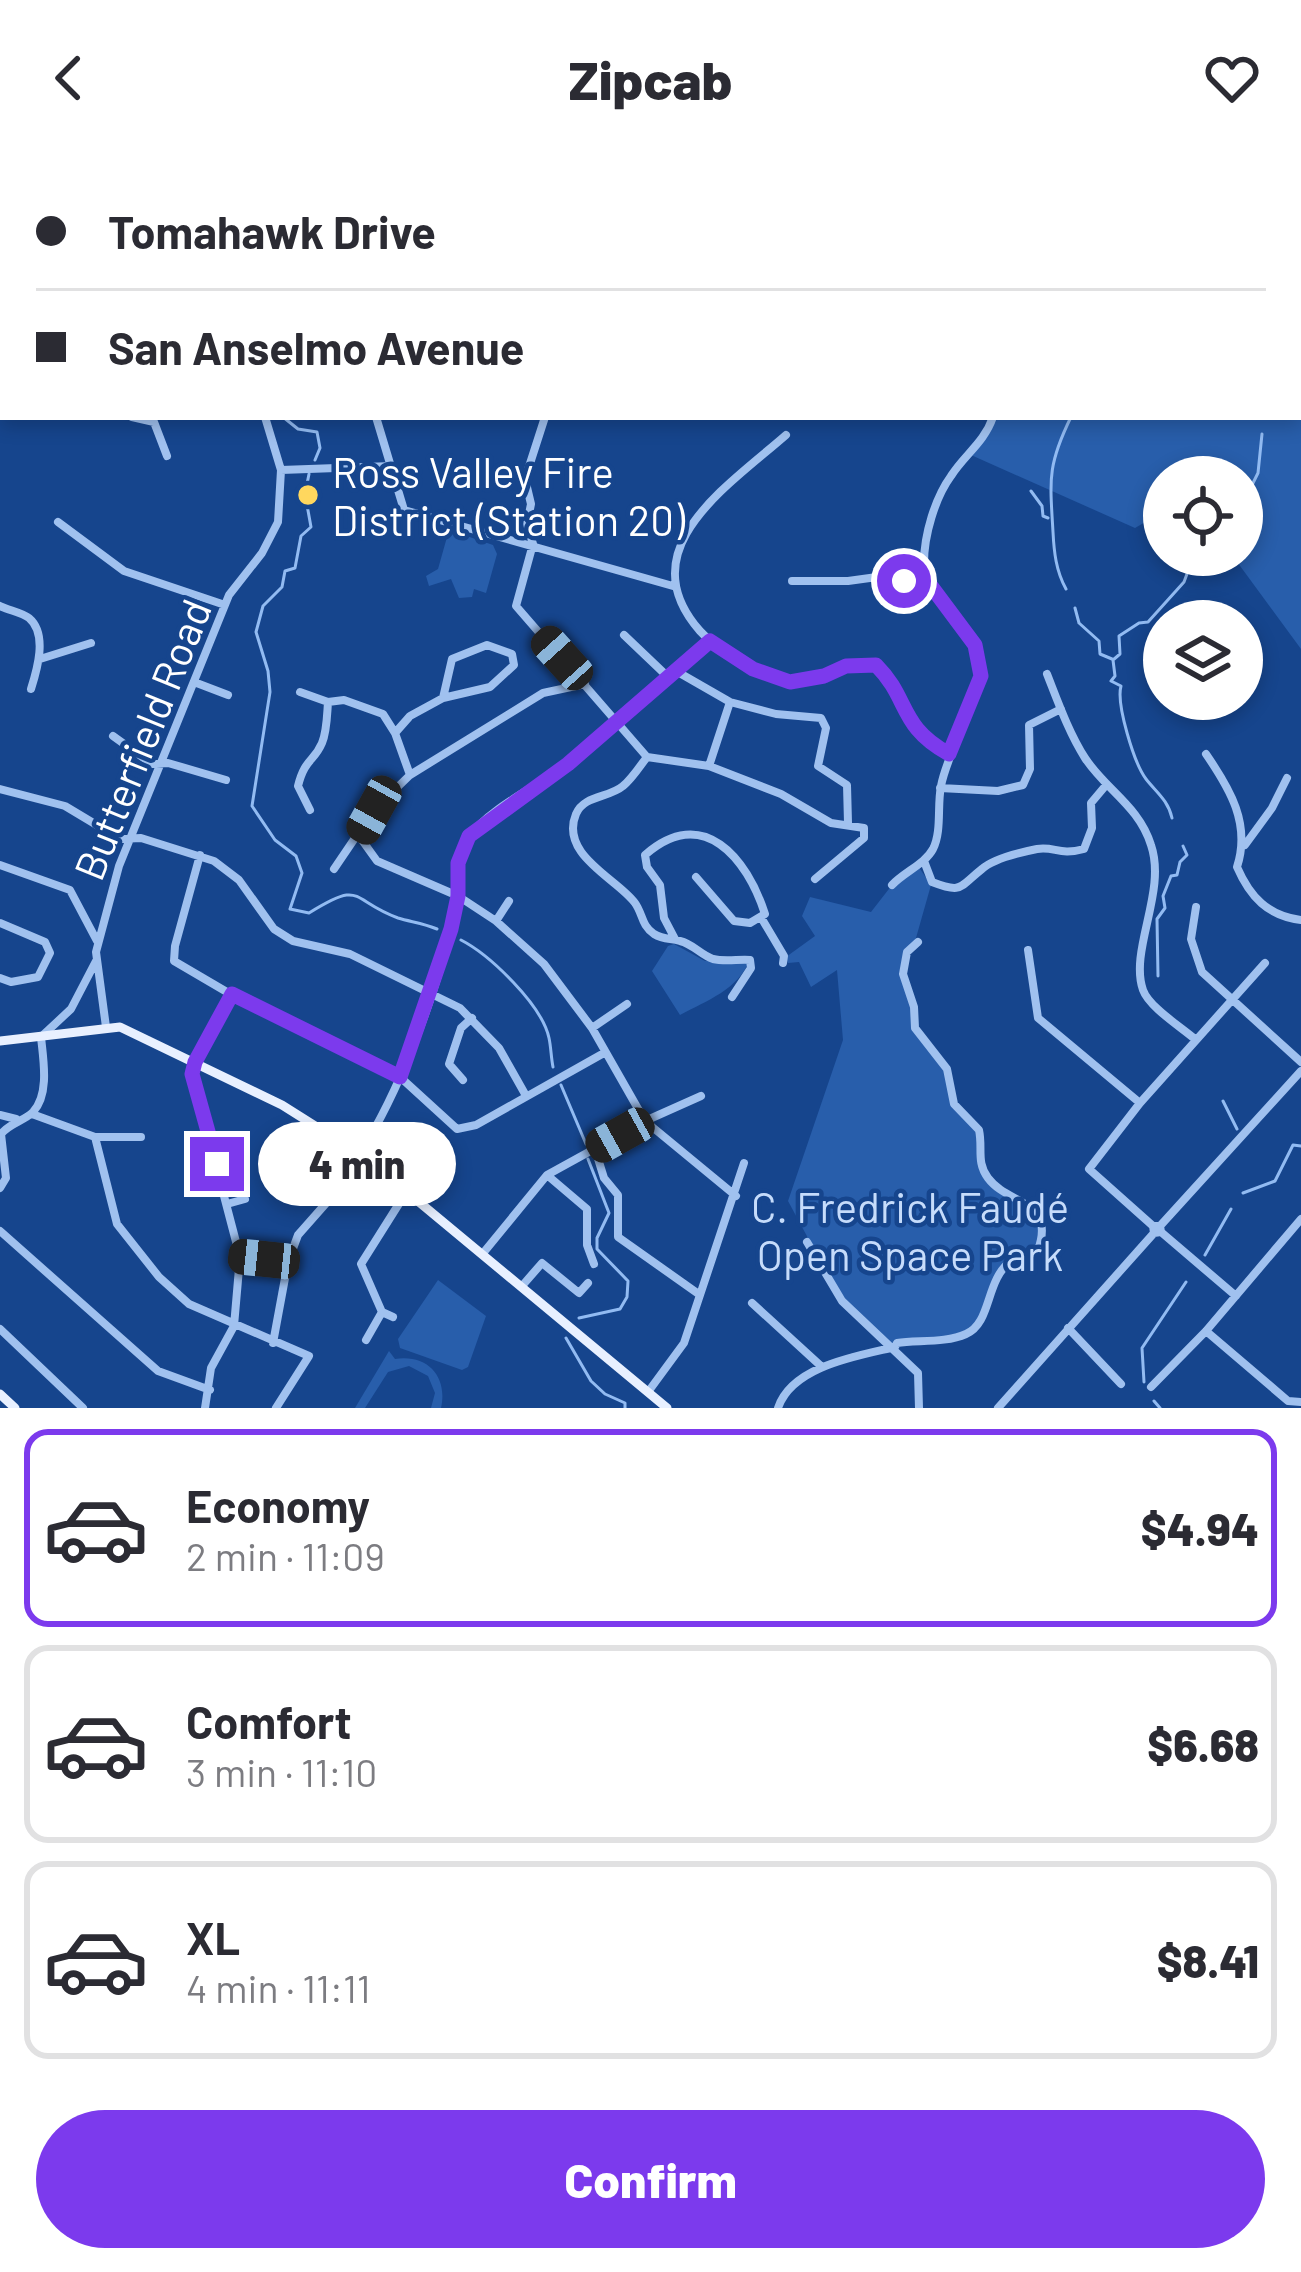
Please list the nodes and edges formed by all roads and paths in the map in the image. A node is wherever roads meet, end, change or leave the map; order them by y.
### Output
1 (145, 420) edge
2 (266, 420) edge
3 (377, 420) edge
4 (544, 420) edge
5 (992, 420) edge
6 (786, 435) dead end
7 (167, 456) dead end
8 (392, 466) junction
9 (281, 470) junction
10 (58, 522) dead end
11 (533, 544) junction
12 (792, 580) dead end
13 (673, 586) junction
14 (931, 586) junction
15 (225, 605) junction
16 (0, 606) edge
17 (624, 634) dead end
18 (710, 641) junction
19 (91, 643) dead end
20 (40, 659) junction
21 (676, 670) junction
22 (1047, 674) dead end
23 (667, 676) junction
24 (194, 682) junction
25 (585, 684) junction
26 (31, 689) dead end
27 (300, 692) dead end
28 (228, 695) dead end
29 (443, 698) junction
30 (328, 702) junction
31 (730, 702) junction
32 (1061, 709) junction
33 (619, 722) junction
34 (395, 733) junction
35 (113, 736) dead end
36 (949, 754) junction
37 (1206, 754) dead end
38 (647, 757) junction
39 (160, 763) junction
40 (709, 766) junction
41 (410, 775) junction
42 (1287, 778) dead end
43 (226, 780) dead end
44 (1107, 784) junction
45 (940, 788) junction
46 (0, 789) edge
47 (310, 810) dead end
48 (848, 823) junction
49 (359, 836) junction
50 (130, 837) junction
51 (1244, 846) junction
52 (200, 855) junction
53 (924, 861) junction
54 (0, 865) edge
55 (334, 869) dead end
56 (696, 877) dead end
57 (815, 879) dead end
58 (892, 885) dead end
59 (458, 896) junction
60 (509, 902) dead end
61 (1196, 907) dead end
62 (762, 919) junction
63 (1301, 920) edge
64 (496, 921) junction
65 (0, 923) edge
66 (675, 938) junction
67 (918, 942) dead end
68 (98, 943) junction
69 (1028, 950) dead end
70 (96, 960) junction
71 (783, 963) dead end
72 (1265, 963) dead end
73 (0, 978) edge
74 (430, 992) junction
75 (232, 994) junction
76 (732, 997) dead end
77 (1231, 1000) junction
78 (627, 1004) dead end
79 (472, 1018) junction
80 (106, 1027) junction
81 (592, 1028) junction
82 (40, 1036) junction
83 (1196, 1040) junction
84 (0, 1041) edge
85 (604, 1053) junction
86 (195, 1062) junction
87 (1301, 1062) edge
88 (1301, 1071) edge
89 (400, 1077) junction
90 (463, 1080) dead end
91 (524, 1094) junction
92 (701, 1096) dead end
93 (1140, 1103) junction
94 (0, 1114) edge
95 (32, 1114) junction
96 (18, 1120) junction
97 (645, 1121) junction
98 (95, 1137) junction
99 (141, 1137) dead end
100 (595, 1149) junction
101 (363, 1155) junction
102 (744, 1163) dead end
103 (548, 1175) junction
104 (0, 1188) edge
105 (407, 1191) junction
106 (736, 1196) junction
107 (245, 1199) dead end
108 (227, 1204) junction
109 (1301, 1220) edge
110 (1157, 1229) junction
111 (0, 1232) edge
112 (807, 1242) dead end
113 (484, 1252) junction
114 (240, 1257) junction
115 (288, 1262) junction
116 (594, 1264) dead end
117 (588, 1283) dead end
118 (522, 1286) junction
119 (700, 1295) junction
120 (1237, 1296) junction
121 (752, 1303) dead end
122 (382, 1312) junction
123 (393, 1317) dead end
124 (234, 1326) junction
125 (1068, 1328) junction
126 (0, 1329) edge
127 (1206, 1331) junction
128 (366, 1340) dead end
129 (273, 1343) junction
130 (895, 1347) junction
131 (822, 1367) junction
132 (1121, 1384) dead end
133 (1150, 1388) dead end
134 (210, 1390) junction
135 (648, 1392) junction
136 (0, 1394) edge
137 (1301, 1402) edge
138 (15, 1408) edge
139 (83, 1408) edge
140 (205, 1408) edge
141 (276, 1408) edge
142 (667, 1408) edge
143 (778, 1408) edge
144 (919, 1408) edge
145 (998, 1408) edge

1 - 7 street
2 - 9 street, Butterfield Road
3 - 8 street
4 - 11 street
5 - 14 street
6 - 13 street
8 - 9 street
8 - 11 street
9 - 15 street, Butterfield Road
10 - 15 street
11 - 13 street
11 - 25 street
12 - 14 street
13 - 18 street
14 - 36 street
15 - 24 street, Butterfield Road
16 - 20 street
17 - 23 street
18 - 21 street
18 - 36 street
19 - 20 street
20 - 26 street
21 - 23 street
21 - 31 street
22 - 32 street
23 - 33 street
24 - 28 street
24 - 39 street, Butterfield Road
25 - 33 street
25 - 41 street
27 - 30 street
29 - 29 street
29 - 34 street
30 - 34 street
30 - 47 street
31 - 40 street
31 - 48 street
32 - 44 street
32 - 45 street
33 - 38 street
33 - 59 street
34 - 41 street
35 - 39 street
36 - 45 street
37 - 51 street
38 - 40 street
38 - 66 street
39 - 43 street
39 - 50 street, Butterfield Road
40 - 48 street
41 - 49 street
42 - 51 street
44 - 53 street
44 - 83 street
45 - 53 street
46 - 50 street
48 - 57 street
49 - 55 street
49 - 59 street
50 - 52 street
50 - 68 street, Butterfield Road
51 - 63 street
52 - 74 street
52 - 75 street
53 - 58 street
54 - 68 street
56 - 62 street
59 - 64 street
59 - 74 street
60 - 64 street
61 - 77 street
62 - 66 street
62 - 71 street
64 - 81 street
65 - 73 street
66 - 76 street
67 - 130 street
68 - 70 street, Butterfield Road
69 - 93 street
70 - 80 street, Butterfield Road
70 - 82 street
72 - 77 street
74 - 79 street
74 - 89 street
75 - 86 street
75 - 89 street
77 - 83 street
77 - 87 street
78 - 81 street
79 - 90 street
79 - 91 street
80 - 82 main road
80 - 86 main road
81 - 85 street
82 - 84 main road
82 - 95 street
83 - 93 street
85 - 91 street
85 - 97 street
86 - 101 main road
86 - 108 street
88 - 110 street
89 - 91 street
89 - 101 street
92 - 97 street
93 - 110 street
94 - 96 street
95 - 96 street
95 - 98 street
96 - 104 street
97 - 100 street
97 - 106 street
98 - 99 street
98 - 124 street
100 - 103 street
100 - 119 street
101 - 105 main road
101 - 115 street
102 - 106 street
103 - 113 street
103 - 116 street
105 - 113 main road
105 - 122 street
106 - 119 street
107 - 108 street
108 - 114 street
109 - 120 street
110 - 120 street
110 - 125 street
111 - 134 street
112 - 130 street
113 - 118 main road
114 - 115 street
114 - 124 street
115 - 129 street
117 - 118 street
118 - 135 main road
119 - 135 street
120 - 127 street
121 - 131 street
122 - 123 street
122 - 128 street
124 - 129 street
124 - 134 street
125 - 132 street
125 - 145 street
126 - 139 street
127 - 133 street
127 - 137 street
129 - 141 street
130 - 131 street
130 - 144 street
131 - 143 street
134 - 140 street
135 - 142 main road
136 - 138 main road

